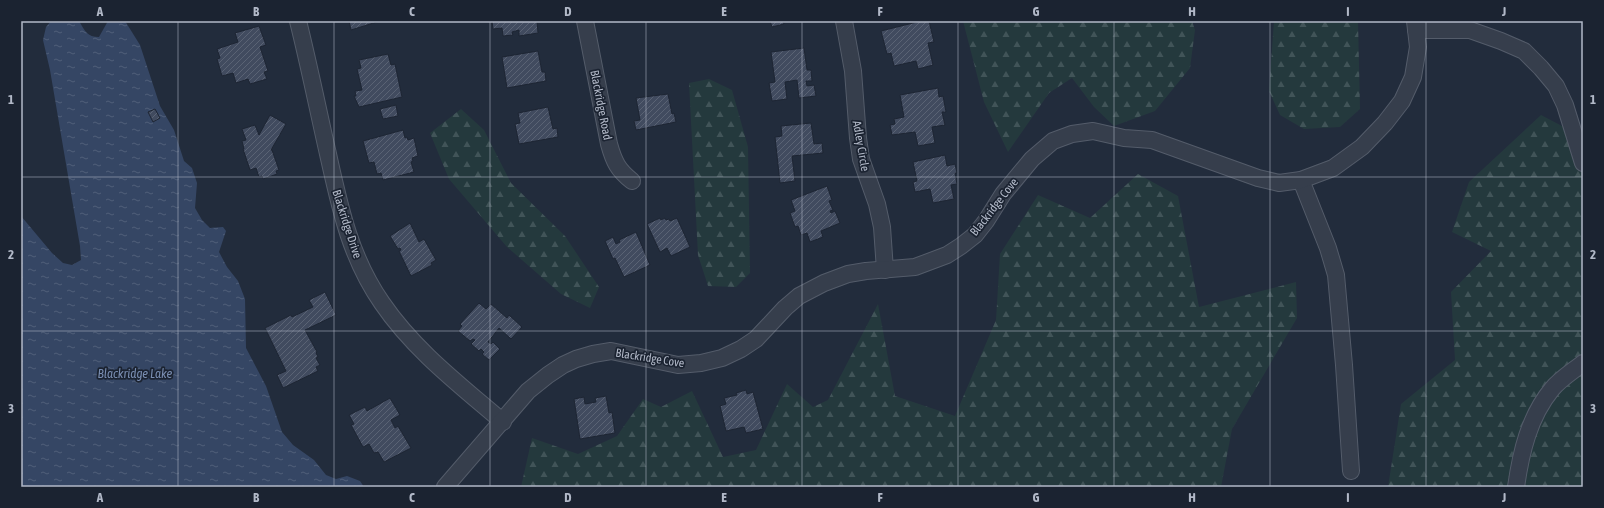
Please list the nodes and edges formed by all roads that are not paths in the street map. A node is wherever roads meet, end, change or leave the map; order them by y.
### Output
1 (298, 21) edge
2 (585, 21) edge
3 (844, 21) edge
4 (1416, 26) edge
5 (1583, 163) edge
6 (1301, 180) junction
7 (632, 181) dead end
8 (885, 270) junction
9 (1583, 363) edge
10 (503, 422) junction
11 (1351, 471) dead end
12 (445, 487) edge
13 (1516, 487) edge

1 - 10 street, Blackridge Drive
2 - 7 street, Blackridge Road
3 - 8 street, Adley Circle
4 - 5 street
4 - 6 street, Blackridge Cove
6 - 8 street, Blackridge Cove
6 - 11 street
8 - 10 street, Blackridge Cove
9 - 13 street
10 - 12 street, Blackridge Cove

